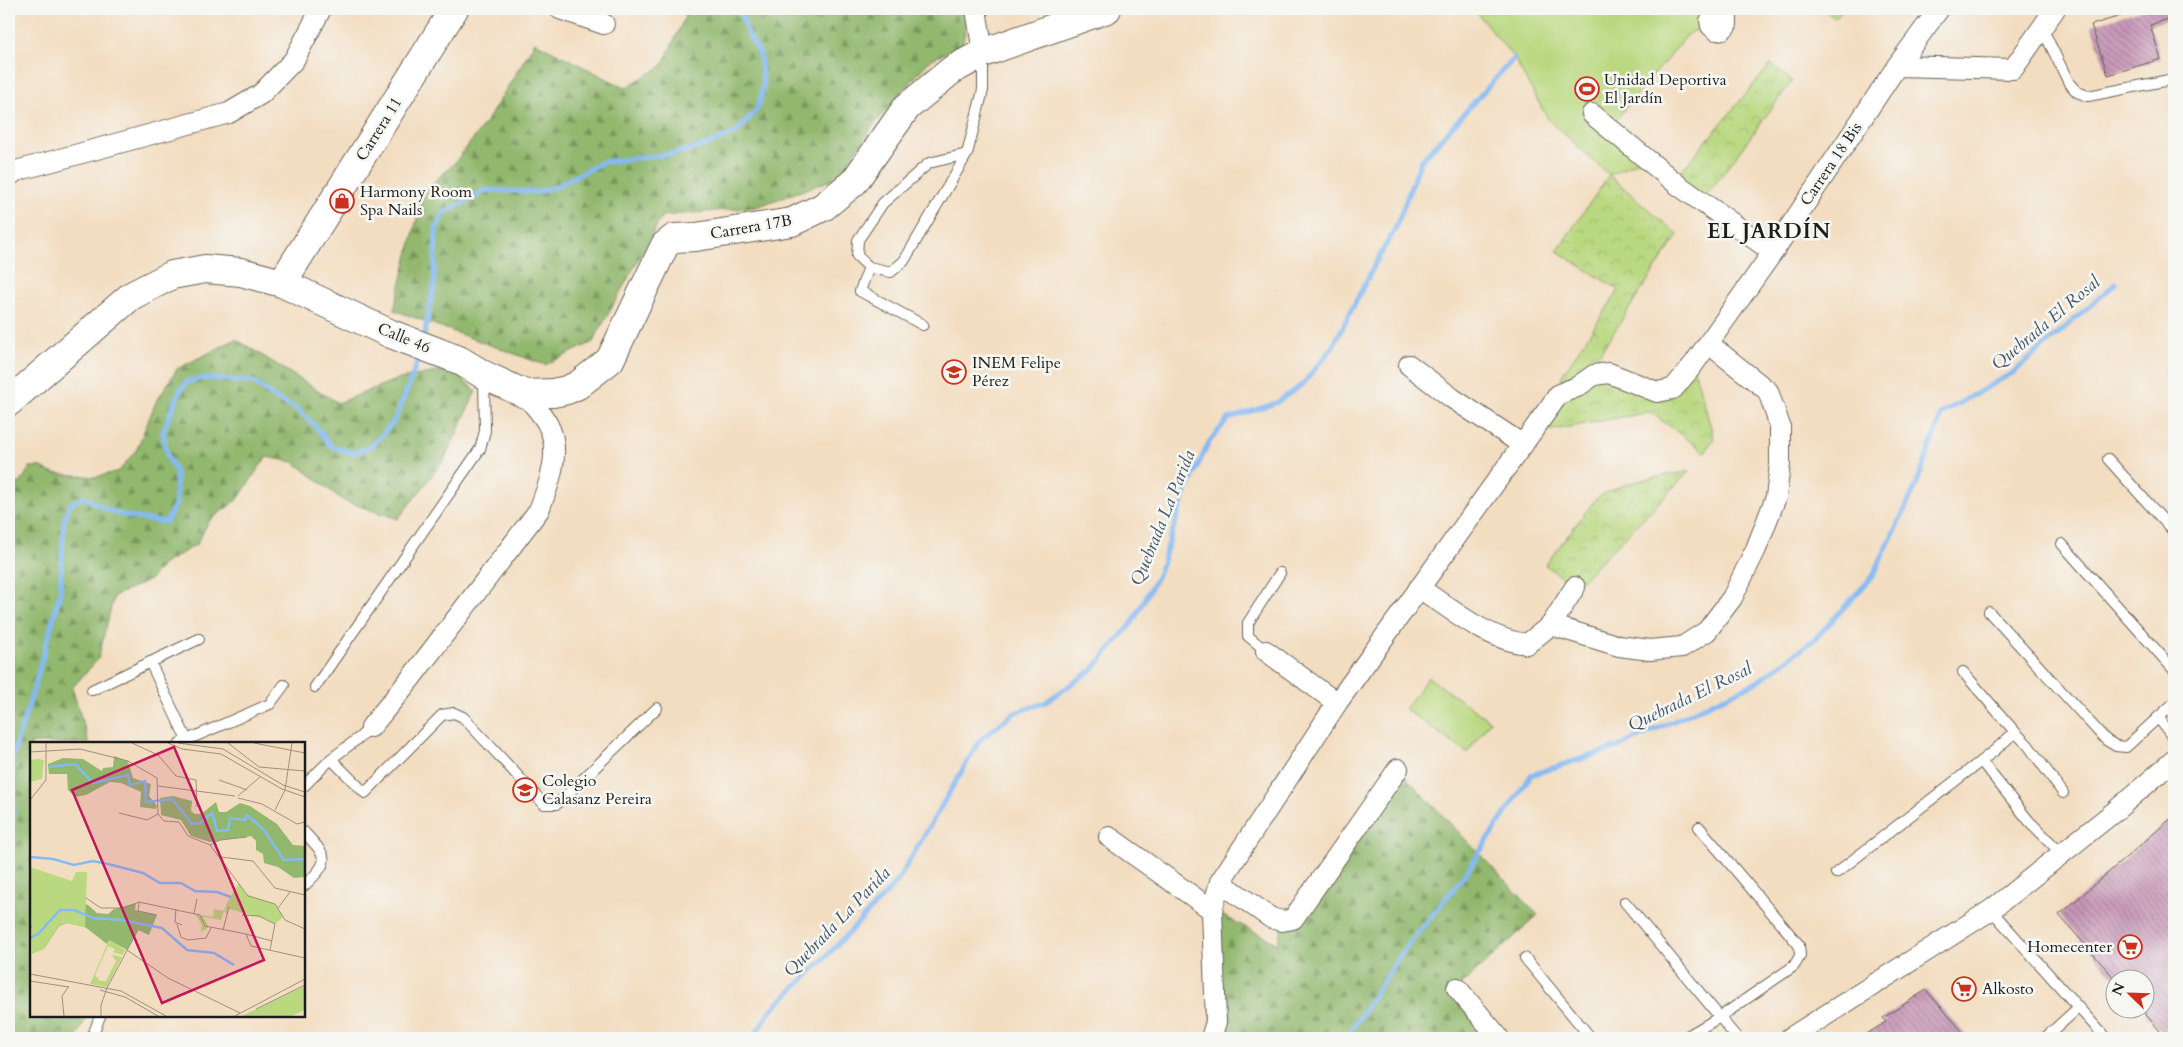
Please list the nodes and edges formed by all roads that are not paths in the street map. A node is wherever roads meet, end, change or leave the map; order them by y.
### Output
1 (321, 9) edge
2 (454, 9) edge
3 (560, 9) edge
4 (976, 9) edge
5 (1107, 9) edge
6 (1939, 9) edge
7 (2055, 9) edge
8 (604, 24) dead end
9 (2042, 28) junction
10 (983, 53) junction
11 (1897, 66) junction
12 (2168, 80) dead end
13 (1592, 114) dead end
14 (967, 154) junction
15 (11, 170) edge
16 (1773, 252) junction
17 (868, 267) junction
18 (282, 283) junction
19 (923, 325) dead end
20 (1709, 344) junction
21 (1409, 365) dead end
22 (484, 375) junction
23 (525, 394) junction
24 (9, 402) edge
25 (1523, 445) junction
26 (2108, 459) dead end
27 (2174, 532) edge
28 (2062, 544) dead end
29 (1280, 573) dead end
30 (1576, 587) dead end
31 (1419, 588) junction
32 (1988, 612) dead end
33 (1551, 625) junction
34 (199, 638) dead end
35 (1266, 651) joint
36 (150, 662) junction
37 (2174, 670) edge
38 (1963, 672) dead end
39 (284, 685) dead end
40 (315, 687) dead end
41 (92, 690) dead end
42 (1337, 703) junction
43 (2174, 703) edge
44 (658, 708) dead end
45 (2158, 717) junction
46 (371, 726) joint
47 (2014, 732) junction
48 (2174, 738) edge
49 (183, 742) edge
50 (331, 759) junction
51 (1981, 760) junction
52 (2174, 760) edge
53 (1398, 769) dead end
54 (305, 785) edge
55 (2063, 793) dead end
56 (1699, 827) dead end
57 (305, 833) edge
58 (1110, 837) dead end
59 (2062, 854) junction
60 (1836, 873) dead end
61 (1220, 882) junction
62 (305, 885) edge
63 (1625, 902) dead end
64 (1212, 910) junction
65 (1991, 910) junction
66 (1525, 958) dead end
67 (1458, 988) dead end
68 (2078, 1008) junction
69 (100, 1017) edge
70 (1720, 1017) junction
71 (2104, 1036) dead end
72 (92, 1038) edge
73 (1211, 1038) edge
74 (1499, 1038) edge
75 (1591, 1038) edge
76 (1684, 1038) edge
77 (1737, 1038) edge
78 (1790, 1038) edge
79 (2045, 1038) edge

1 - 15 street
2 - 18 street, Carrera 11
3 - 8 street
4 - 10 street
5 - 10 street, Carrera 17B
6 - 11 street, Carrera 18 Bis
7 - 9 street
9 - 11 street
9 - 12 lane
10 - 14 lane
10 - 23 street, Carrera 17B
11 - 16 street, Carrera 18 Bis
13 - 16 street
14 - 17 lane
14 - 17 lane
16 - 20 street, Carrera 18 Bis
17 - 19 lane
18 - 22 street, Calle 46
18 - 24 street
20 - 25 street, Carrera 18 Bis
20 - 33 street
21 - 25 street
22 - 23 street, Calle 46
22 - 40 lane
23 - 46 street
25 - 31 street
26 - 27 lane
28 - 37 lane
29 - 35 lane
30 - 33 street
31 - 33 street
31 - 42 street
32 - 45 lane
34 - 36 lane
35 - 42 street
36 - 41 lane
36 - 49 lane
38 - 47 lane
39 - 49 lane
42 - 61 street
43 - 45 lane
44 - 50 lane
45 - 48 lane
46 - 50 lane
47 - 51 lane
47 - 55 lane
50 - 54 lane
51 - 59 lane
51 - 60 lane
52 - 59 street
53 - 61 street
56 - 70 lane
57 - 62 lane
58 - 64 street
59 - 65 street
61 - 64 street
63 - 70 lane
64 - 73 street
65 - 68 lane
65 - 78 street
66 - 75 lane
67 - 74 street
68 - 71 lane
68 - 79 lane
69 - 72 lane
70 - 76 lane
70 - 77 lane

